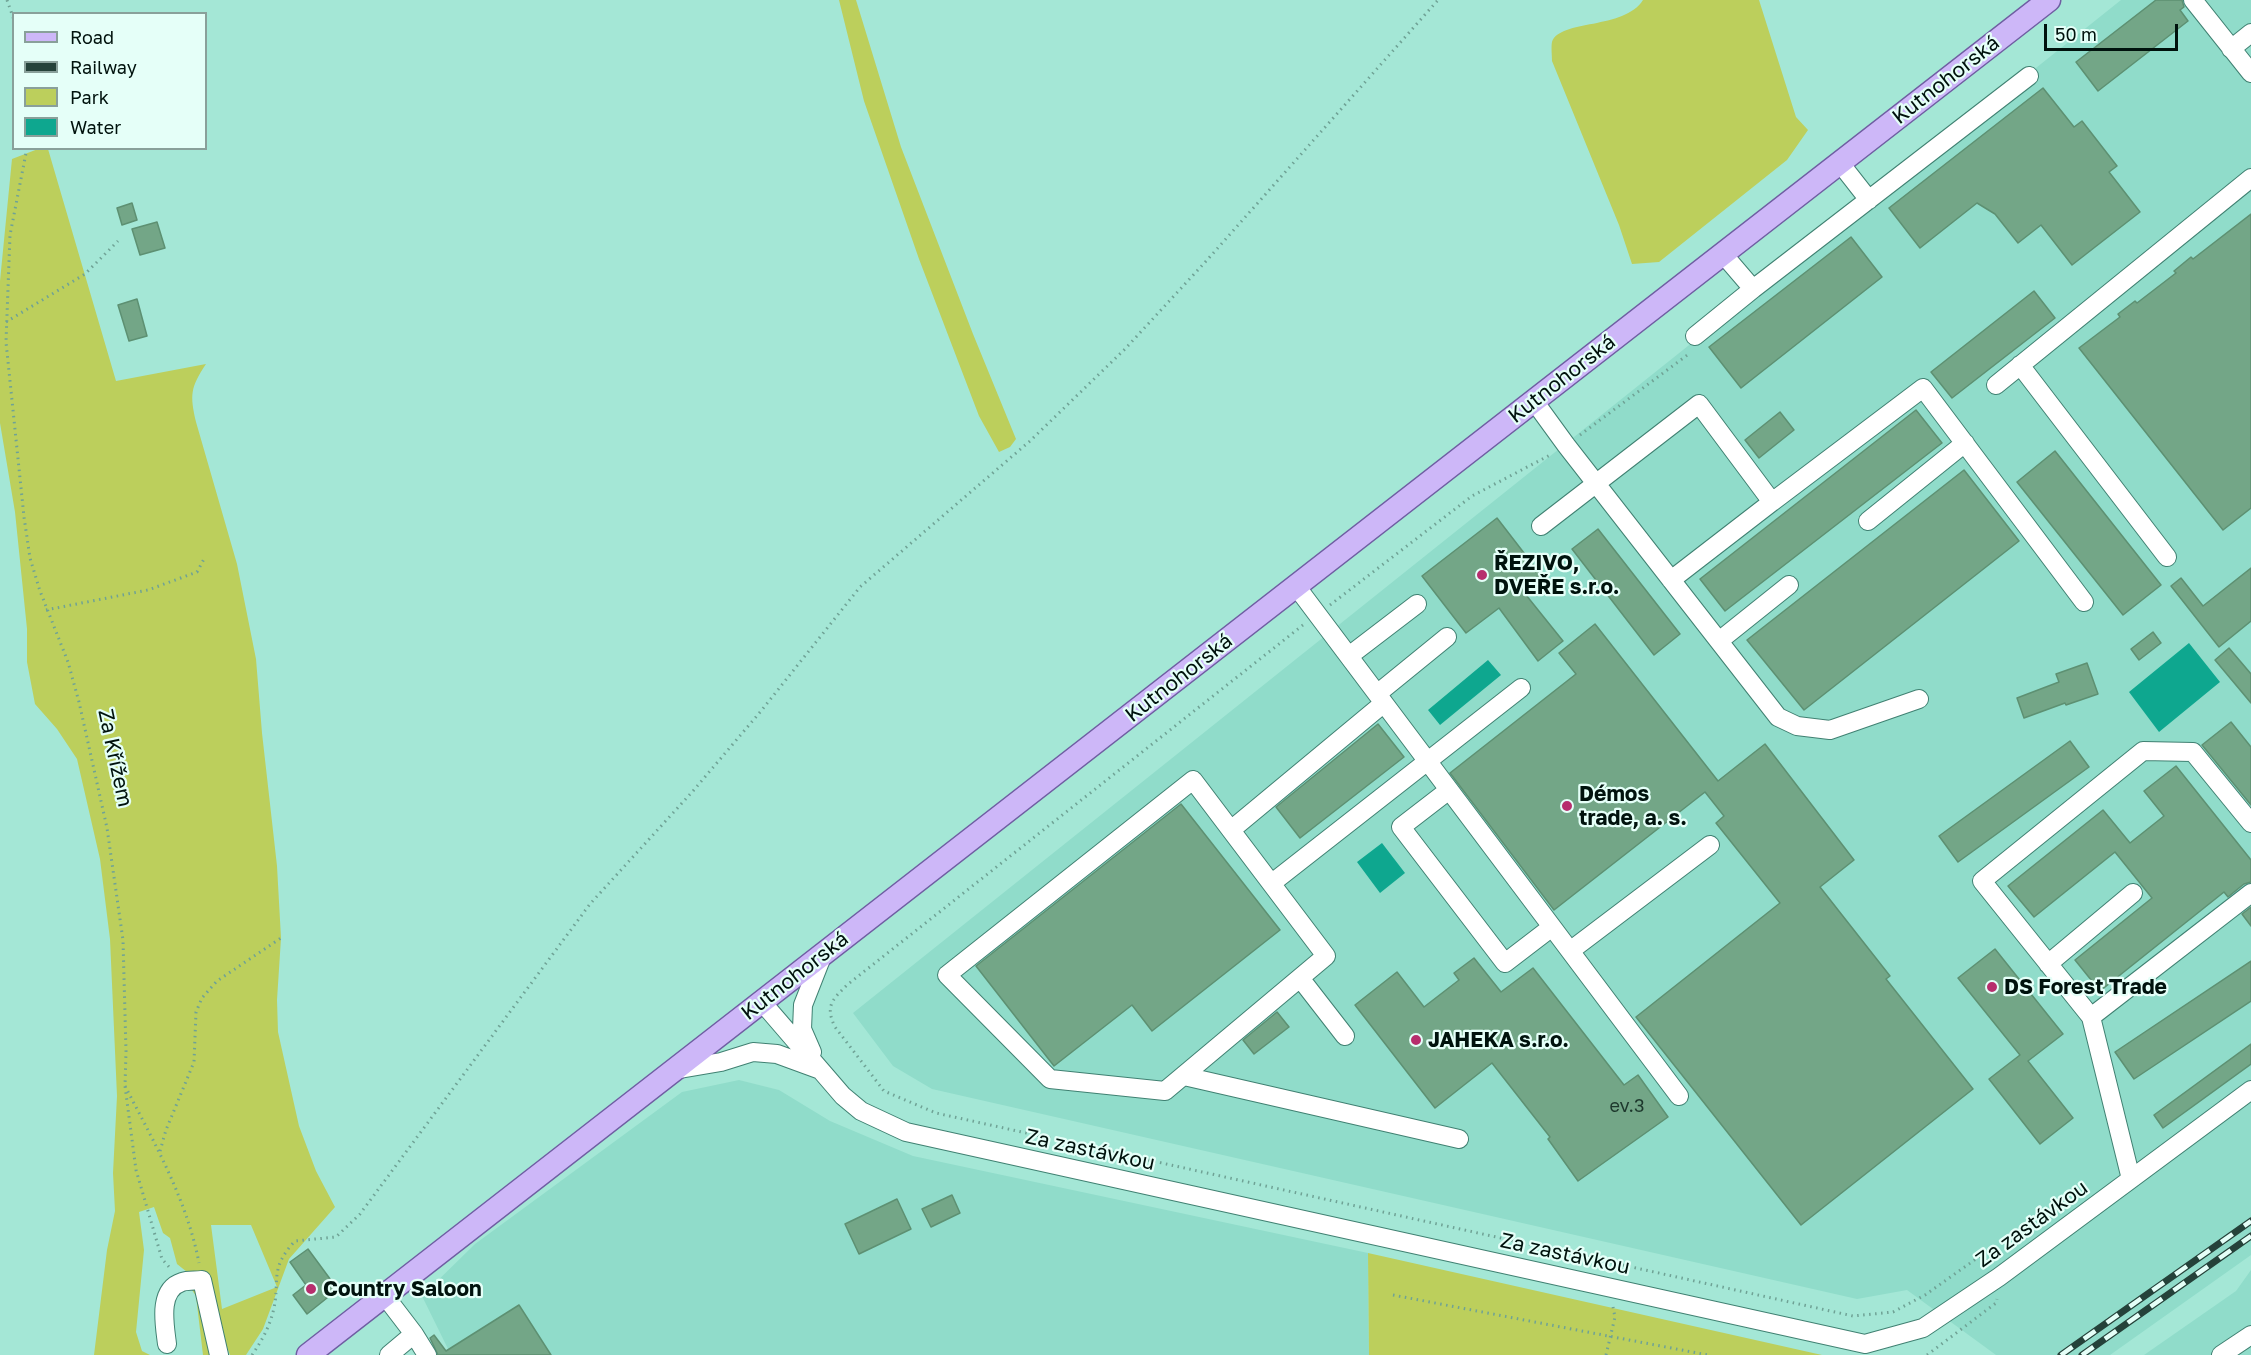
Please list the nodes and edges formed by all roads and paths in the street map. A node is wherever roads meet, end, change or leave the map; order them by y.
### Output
1 (7, 0) edge
2 (1438, 0) edge
3 (2049, 0) edge
4 (2193, 0) edge
5 (12, 14) edge
6 (2251, 33) edge
7 (2231, 49) junction
8 (2251, 74) edge
9 (2029, 76) dead end
10 (27, 150) edge
11 (1840, 163) junction
12 (2251, 178) edge
13 (1869, 200) junction
14 (118, 240) dead end
15 (1723, 254) junction
16 (1753, 289) junction
17 (6, 322) junction
18 (1695, 336) dead end
19 (2020, 365) junction
20 (1996, 385) dead end
21 (1534, 401) junction
22 (1965, 443) junction
23 (1596, 483) junction
24 (1772, 502) junction
25 (1868, 520) dead end
26 (1541, 526) dead end
27 (2167, 557) dead end
28 (204, 559) dead end
29 (1671, 580) junction
30 (1789, 585) dead end
31 (1296, 586) junction
32 (2084, 602) dead end
33 (1417, 604) dead end
34 (46, 610) junction
35 (1447, 638) dead end
36 (1719, 641) junction
37 (1348, 656) junction
38 (1521, 688) dead end
39 (1380, 698) junction
40 (1919, 699) dead end
41 (1427, 762) junction
42 (1449, 790) junction
43 (2251, 822) edge
44 (1231, 830) junction
45 (1710, 845) dead end
46 (1272, 883) junction
47 (2133, 893) dead end
48 (2251, 893) edge
49 (1552, 927) junction
50 (281, 938) dead end
51 (1570, 951) junction
52 (823, 954) junction
53 (2048, 964) junction
54 (1300, 978) junction
55 (762, 1002) junction
56 (2091, 1017) junction
57 (1346, 1036) dead end
58 (674, 1070) junction
59 (820, 1070) junction
60 (1184, 1076) junction
61 (124, 1086) junction
62 (2251, 1090) edge
63 (1679, 1096) dead end
64 (1459, 1139) dead end
65 (160, 1153) junction
66 (2130, 1179) junction
67 (202, 1280) junction
68 (1609, 1287) junction
69 (1393, 1295) dead end
70 (385, 1296) junction
71 (414, 1334) junction
72 (2251, 1335) edge
73 (1611, 1336) junction
74 (167, 1344) dead end
75 (219, 1355) edge
76 (252, 1355) edge
77 (308, 1355) edge
78 (389, 1355) edge
79 (427, 1355) edge
80 (1606, 1355) edge
81 (1708, 1355) edge
82 (2221, 1355) edge

1 - 5 path
2 - 76 path
3 - 11 main road, Kutnohorská
4 - 7 street
6 - 7 street
7 - 8 street
9 - 13 street
10 - 17 path, Za Křížem
11 - 13 street
11 - 15 main road, Kutnohorská
12 - 19 street
13 - 16 street
14 - 17 path
15 - 16 street
15 - 21 main road, Kutnohorská
16 - 18 street
17 - 34 path, Za Křížem
19 - 20 street
19 - 27 street
21 - 23 street
21 - 31 main road, Kutnohorská
22 - 24 street
22 - 25 street
22 - 32 street
23 - 24 street
23 - 26 street
23 - 29 street
24 - 29 street
28 - 34 path
29 - 36 street
30 - 36 street
31 - 37 street
31 - 52 main road, Kutnohorská
33 - 37 street
34 - 61 path, Za Křížem
35 - 39 street
36 - 40 street
37 - 39 street
38 - 41 street
39 - 41 street
39 - 44 street
41 - 42 street
41 - 46 street
42 - 49 street
42 - 49 street
43 - 53 street
44 - 46 street
44 - 60 street
45 - 51 street
46 - 54 street
47 - 53 street
48 - 56 street
49 - 51 street
50 - 65 path
51 - 63 street
52 - 55 main road, Kutnohorská
52 - 59 street, Za zastávkou
53 - 56 street
54 - 57 street
54 - 60 street
55 - 58 main road, Kutnohorská
55 - 59 street, Za zastávkou
56 - 66 street
58 - 59 street, Za zastávkou
58 - 70 main road, Kutnohorská
59 - 68 street, Za zastávkou
60 - 64 street
61 - 65 path
61 - 67 path, Za Křížem
62 - 66 street, Za zastávkou
65 - 67 path
66 - 68 street, Za zastávkou
67 - 74 street
67 - 75 street
68 - 73 path
69 - 73 path
70 - 71 street
70 - 77 main road, Kutnohorská
71 - 78 street
71 - 79 street
72 - 82 street
73 - 80 path
73 - 81 path

